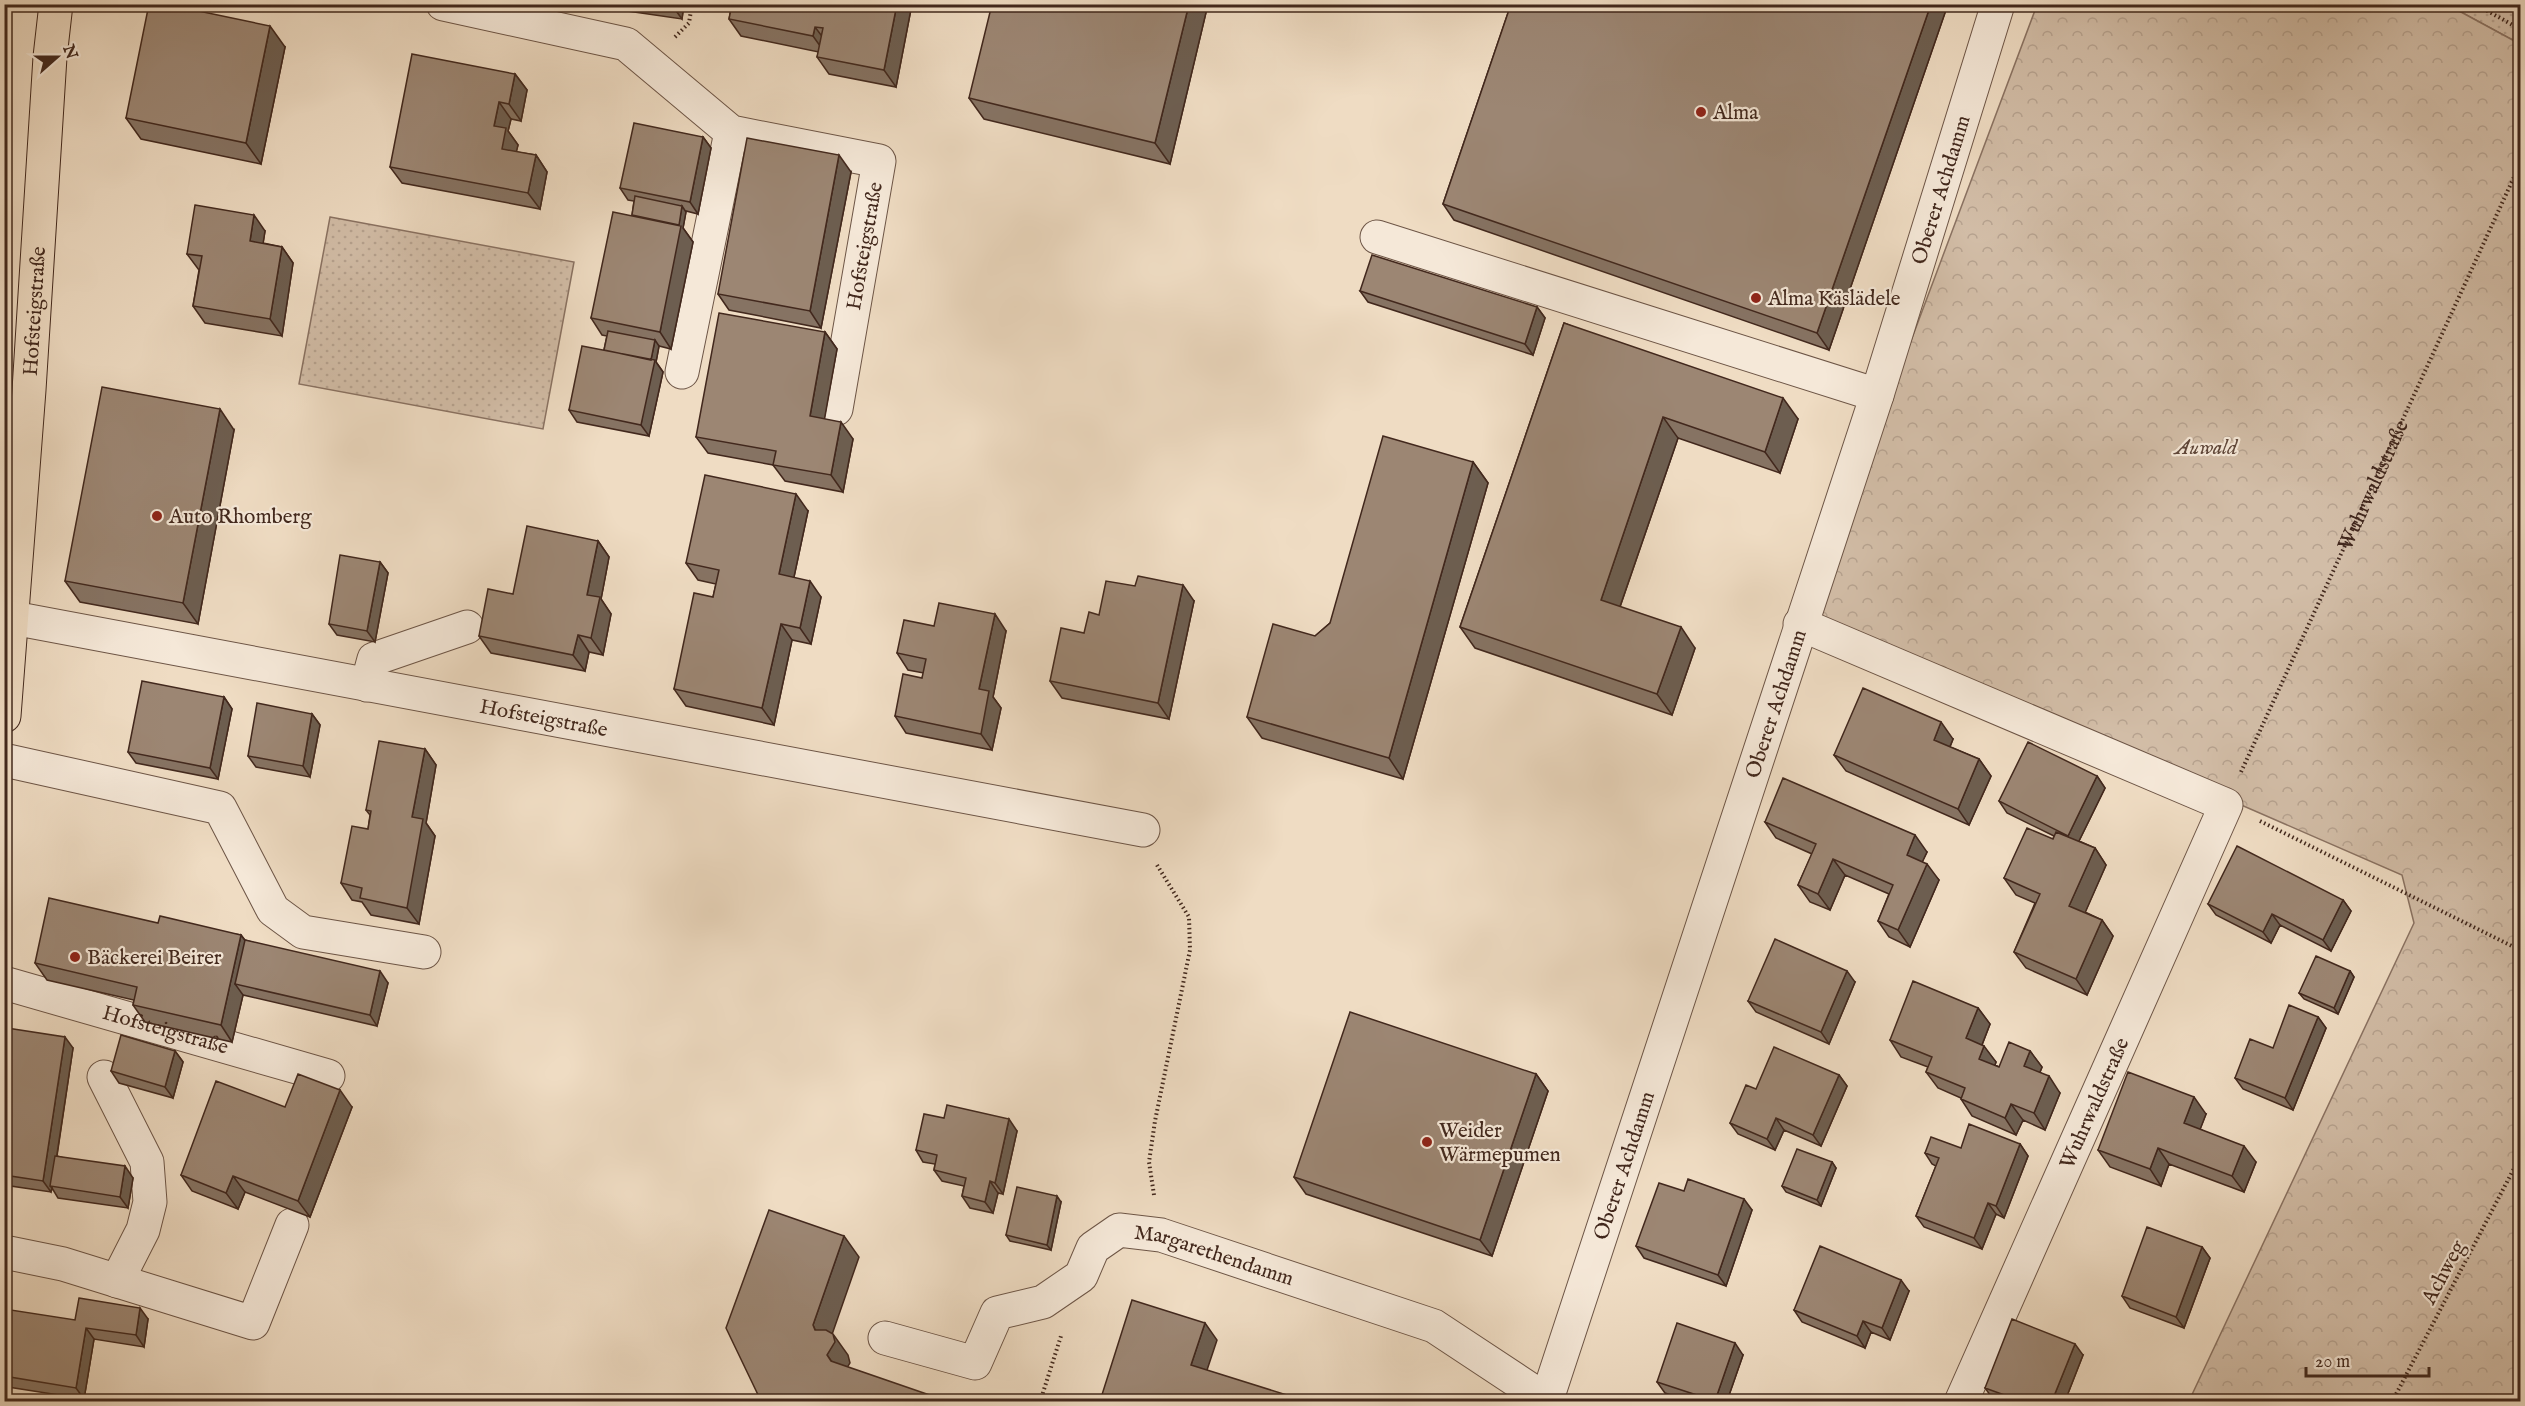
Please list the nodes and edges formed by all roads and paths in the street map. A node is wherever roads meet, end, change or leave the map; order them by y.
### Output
1 (56, 4) edge
2 (443, 4) edge
3 (1998, 4) edge
4 (2475, 4) edge
5 (2520, 29) edge
6 (731, 132) junction
7 (2520, 164) edge
8 (1377, 237) dead end
9 (682, 372) dead end
10 (1877, 395) junction
11 (836, 409) dead end
12 (13, 618) junction
13 (1800, 624) junction
14 (467, 627) dead end
15 (367, 685) junction
16 (4, 716) edge
17 (4, 760) edge
18 (2226, 805) junction
19 (1148, 845) joint
20 (2520, 950) edge
21 (424, 952) dead end
22 (4, 983) edge
23 (328, 1076) dead end
24 (104, 1077) dead end
25 (2520, 1157) edge
26 (292, 1225) edge
27 (1161, 1235) junction
28 (4, 1252) edge
29 (117, 1281) junction
30 (885, 1338) dead end
31 (1546, 1401) edge
32 (1961, 1401) edge
33 (2392, 1401) edge

1 - 12 main road, Hofsteigstraße
2 - 6 street, Hofsteigstraße
3 - 10 street, Oberer Achdamm
4 - 5 path
6 - 9 street
6 - 11 street, Hofsteigstraße
7 - 18 path, Wuhrwaldstraße
8 - 10 street
10 - 13 street, Oberer Achdamm
12 - 15 street, Hofsteigstraße
12 - 16 main road, Hofsteigstraße
13 - 18 street
13 - 31 street, Oberer Achdamm
14 - 15 street
15 - 19 street, Hofsteigstraße
17 - 21 street
18 - 20 path
18 - 32 street, Wuhrwaldstraße
19 - 27 path
22 - 23 street, Hofsteigstraße
24 - 29 street
25 - 33 path, Achweg
26 - 29 street
27 - 30 street, Margarethendamm
27 - 31 street, Margarethendamm
28 - 29 street

